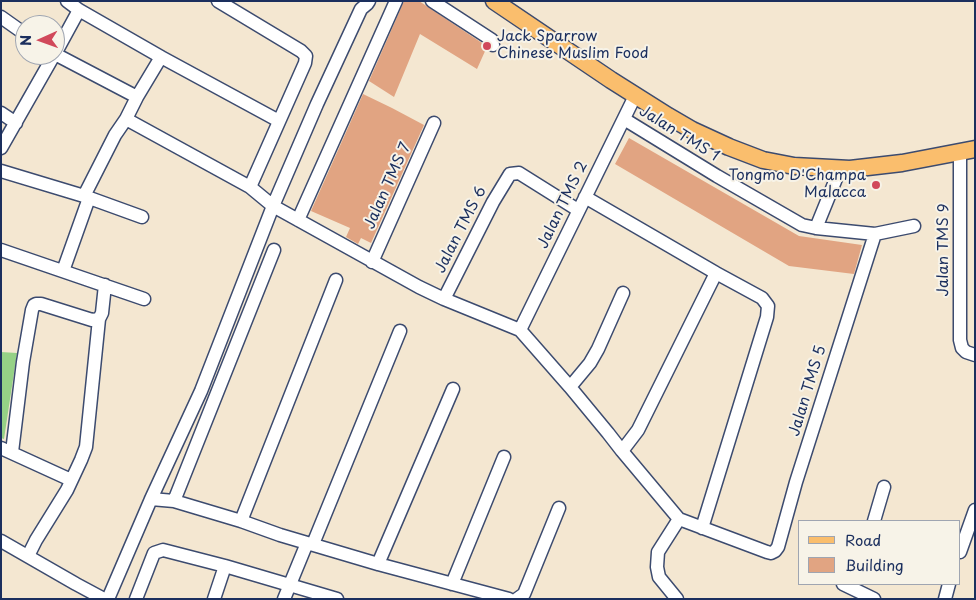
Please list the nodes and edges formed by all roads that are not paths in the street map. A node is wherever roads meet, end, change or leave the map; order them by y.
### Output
1 (67, 1) edge
2 (218, 1) edge
3 (396, 1) edge
4 (432, 1) edge
5 (494, 1) edge
6 (363, 4) edge
7 (512, 6) edge
8 (79, 10) junction
9 (1, 17) edge
10 (15, 27) edge
11 (65, 36) edge
12 (493, 45) dead end
13 (161, 56) junction
14 (65, 59) edge
15 (49, 65) edge
16 (635, 96) junction
17 (137, 98) junction
18 (1, 114) edge
19 (126, 119) junction
20 (624, 119) junction
21 (279, 120) junction
22 (16, 123) junction
23 (434, 124) dead end
24 (1, 148) edge
25 (968, 151) edge
26 (840, 169) junction
27 (1, 171) edge
28 (250, 187) junction
29 (86, 197) junction
30 (585, 197) junction
31 (273, 206) junction
32 (578, 210) junction
33 (142, 217) dead end
34 (298, 220) junction
35 (914, 226) dead end
36 (816, 228) junction
37 (875, 234) junction
38 (1, 250) edge
39 (274, 250) dead end
40 (372, 262) junction
41 (62, 271) junction
42 (716, 273) junction
43 (336, 280) dead end
44 (104, 285) junction
45 (623, 293) dead end
46 (144, 298) dead end
47 (444, 299) junction
48 (99, 320) junction
49 (520, 330) junction
50 (400, 331) dead end
51 (975, 355) edge
52 (570, 386) junction
53 (453, 389) dead end
54 (6, 450) edge
55 (622, 452) junction
56 (504, 456) dead end
57 (72, 480) junction
58 (884, 487) dead end
59 (151, 499) junction
60 (174, 501) junction
61 (559, 508) dead end
62 (975, 510) edge
63 (679, 519) junction
64 (874, 520) edge
65 (241, 521) junction
66 (702, 528) junction
67 (1, 541) edge
68 (310, 543) junction
69 (961, 549) edge
70 (28, 556) junction
71 (378, 564) junction
72 (225, 566) junction
73 (291, 583) junction
74 (452, 584) junction
75 (850, 585) edge
76 (949, 585) edge
77 (106, 599) edge
78 (136, 599) edge
79 (214, 599) edge
80 (284, 599) edge
81 (337, 599) edge
82 (509, 599) edge
83 (517, 599) edge
84 (677, 599) edge
85 (874, 599) edge
86 (944, 599) edge

1 - 8 street
2 - 21 street
3 - 34 street
4 - 12 street
5 - 7 main road
6 - 31 street
7 - 16 main road
8 - 11 street
8 - 13 street
9 - 10 street
13 - 17 street
13 - 21 street
14 - 17 street
15 - 22 street
16 - 20 street, Jalan TMS 2
16 - 26 main road
17 - 19 street
18 - 22 street
19 - 28 street
19 - 29 street
20 - 30 street, Jalan TMS 2
20 - 36 street, Jalan TMS 1
21 - 28 street
22 - 24 street
23 - 40 street, Jalan TMS 7
25 - 26 main road
25 - 51 street, Jalan TMS 9
26 - 36 street
27 - 29 street
28 - 31 street
29 - 33 street
29 - 41 street
30 - 32 street, Jalan TMS 2
30 - 42 street
31 - 34 street
31 - 59 street
32 - 47 street, Jalan TMS 6
32 - 49 street, Jalan TMS 2
34 - 40 street
35 - 37 street, Jalan TMS 1
36 - 37 street, Jalan TMS 1
37 - 66 street, Jalan TMS 5
38 - 41 street
39 - 60 street
40 - 47 street
41 - 44 street
42 - 55 street
42 - 66 street
43 - 65 street
44 - 46 street
44 - 48 street
45 - 52 street
47 - 49 street
48 - 54 street
48 - 57 street
49 - 52 street
50 - 68 street
52 - 55 street
53 - 71 street
54 - 57 street
55 - 63 street
56 - 74 street
57 - 70 street
58 - 64 street
59 - 60 street
59 - 77 street
60 - 65 street
61 - 83 street
62 - 69 street
63 - 66 street
63 - 84 street
65 - 68 street
67 - 70 street
68 - 71 street
68 - 73 street
70 - 77 street
71 - 74 street
72 - 73 street
72 - 78 street
72 - 79 street
73 - 80 street
73 - 81 street
74 - 82 street
75 - 85 street
76 - 86 street

